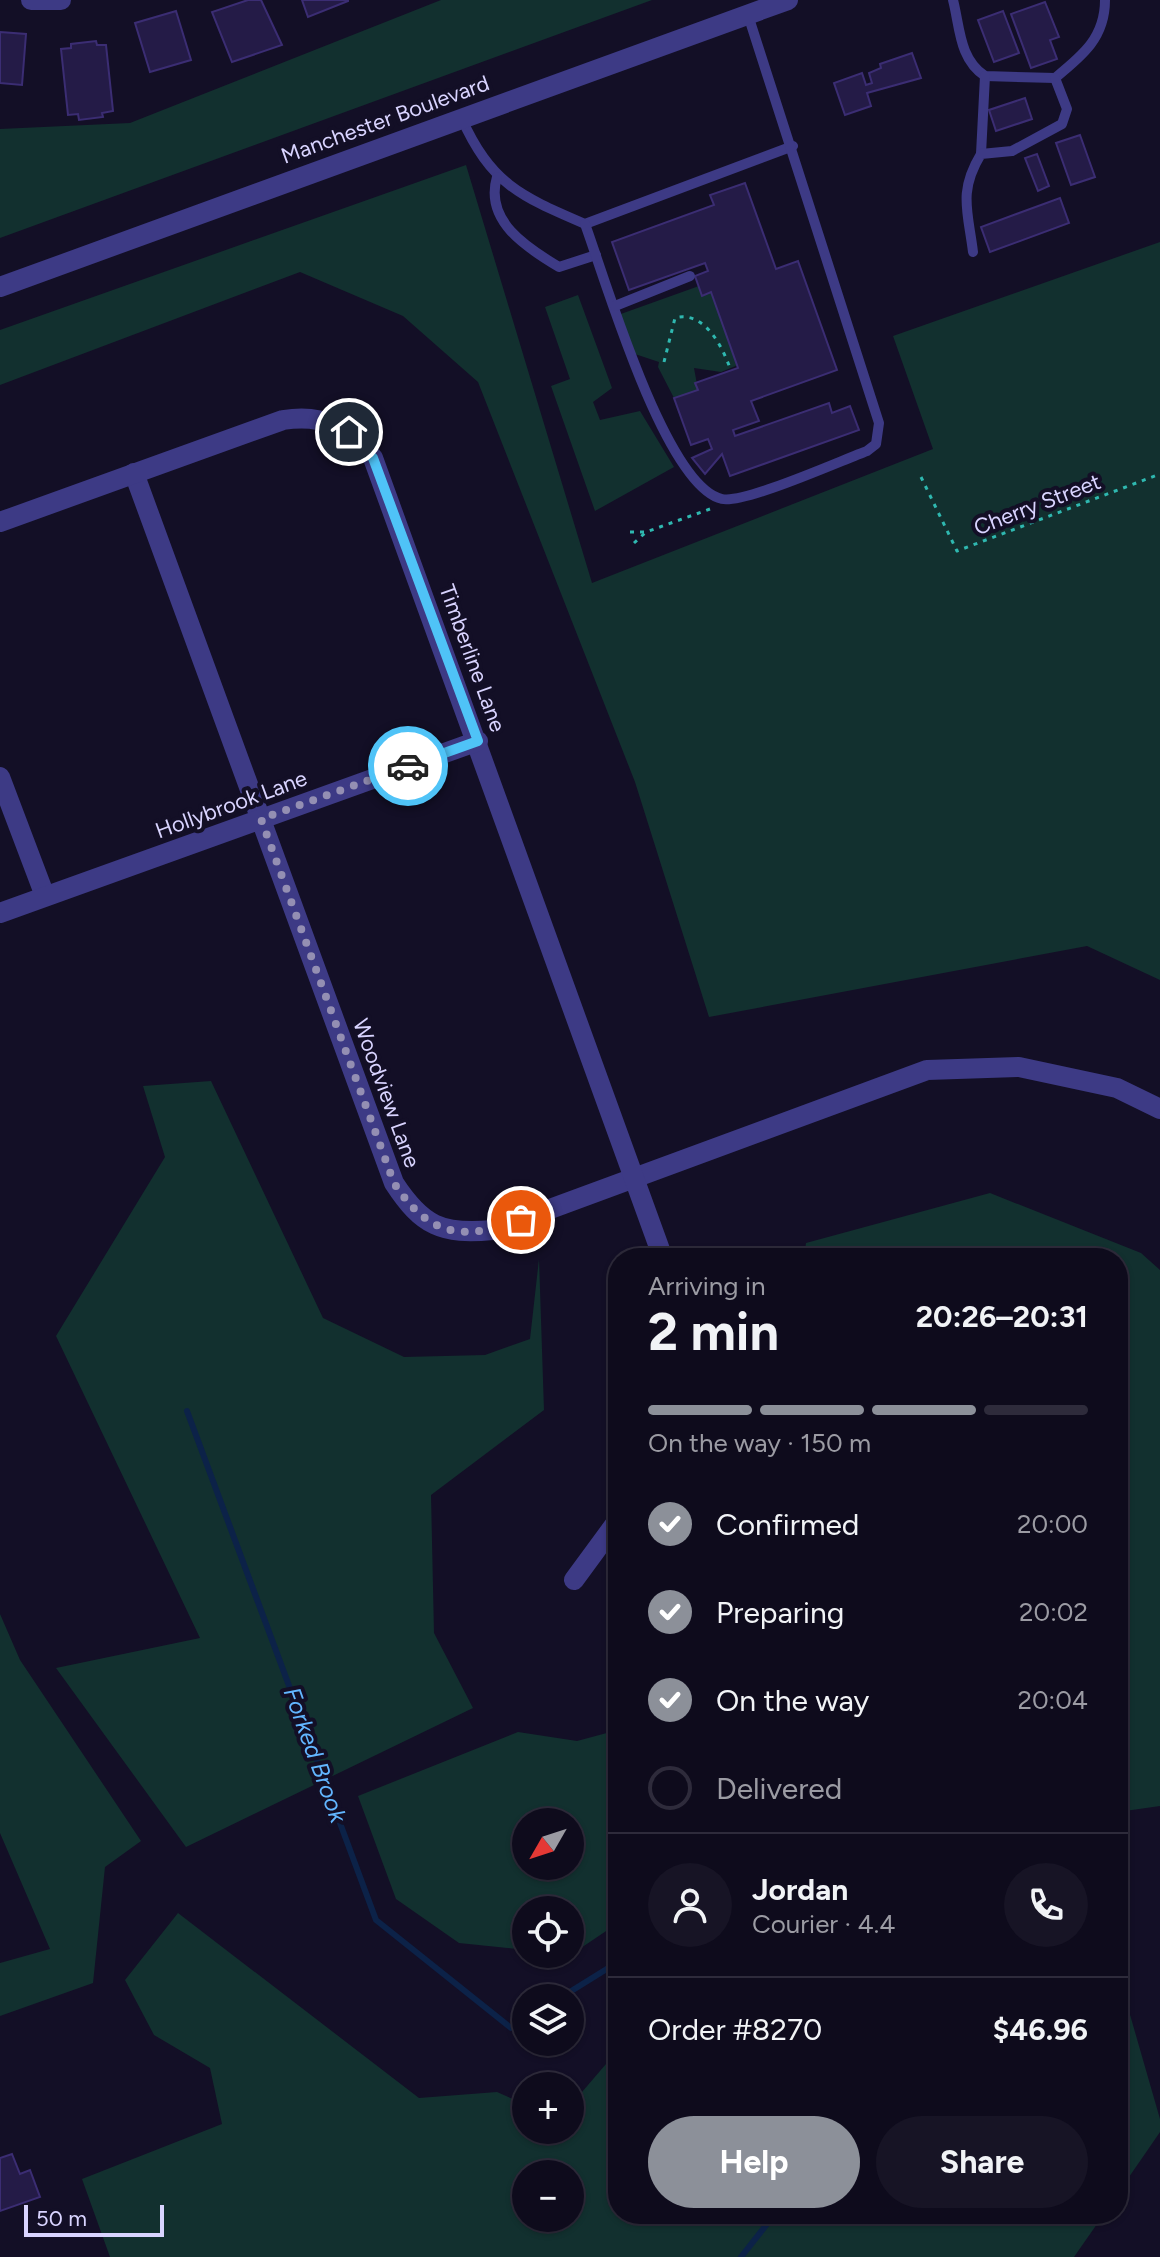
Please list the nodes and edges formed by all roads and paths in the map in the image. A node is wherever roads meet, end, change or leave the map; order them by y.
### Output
1 (31, 0) edge
2 (61, 0) edge
3 (788, 0) edge
4 (953, 0) edge
5 (1105, 0) edge
6 (748, 15) junction
7 (985, 76) junction
8 (1055, 78) junction
9 (461, 117) junction
10 (793, 146) junction
11 (981, 154) junction
12 (497, 177) junction
13 (585, 224) junction
14 (973, 252) dead end
15 (596, 255) junction
16 (690, 276) dead end
17 (0, 287) edge
18 (615, 306) junction
19 (664, 362) dead end
20 (730, 368) dead end
21 (134, 473) junction
22 (1160, 474) edge
23 (921, 477) dead end
24 (736, 499) junction
25 (0, 522) edge
26 (630, 532) dead end
27 (646, 532) junction
28 (634, 543) dead end
29 (478, 741) junction
30 (0, 777) edge
31 (261, 819) junction
32 (45, 896) junction
33 (0, 913) edge
34 (1160, 1109) edge
35 (636, 1179) junction
36 (660, 1248) edge
37 (608, 1534) edge
38 (574, 1580) dead end

1 - 2 street
3 - 6 street, Manchester Boulevard
4 - 7 lane
5 - 8 lane
6 - 9 street, Manchester Boulevard
6 - 10 lane
7 - 8 lane
7 - 11 lane
8 - 11 lane
9 - 12 lane
9 - 17 street, Manchester Boulevard
10 - 13 lane
10 - 24 lane
11 - 14 lane
12 - 13 lane
12 - 15 lane
13 - 15 lane
15 - 18 lane
16 - 18 lane
18 - 24 lane
19 - 20 path
21 - 25 street, Timberline Lane
21 - 29 street, Timberline Lane
21 - 31 street, Woodview Lane
22 - 23 path, Cherry Street
24 - 27 path
26 - 27 path
27 - 28 path
29 - 31 street, Hollybrook Lane
29 - 35 street, Timberline Lane
30 - 32 street
31 - 32 street, Hollybrook Lane
31 - 35 street, Woodview Lane
32 - 33 street, Hollybrook Lane
34 - 35 street, Woodview Lane
35 - 36 street, Timberline Lane
37 - 38 street

